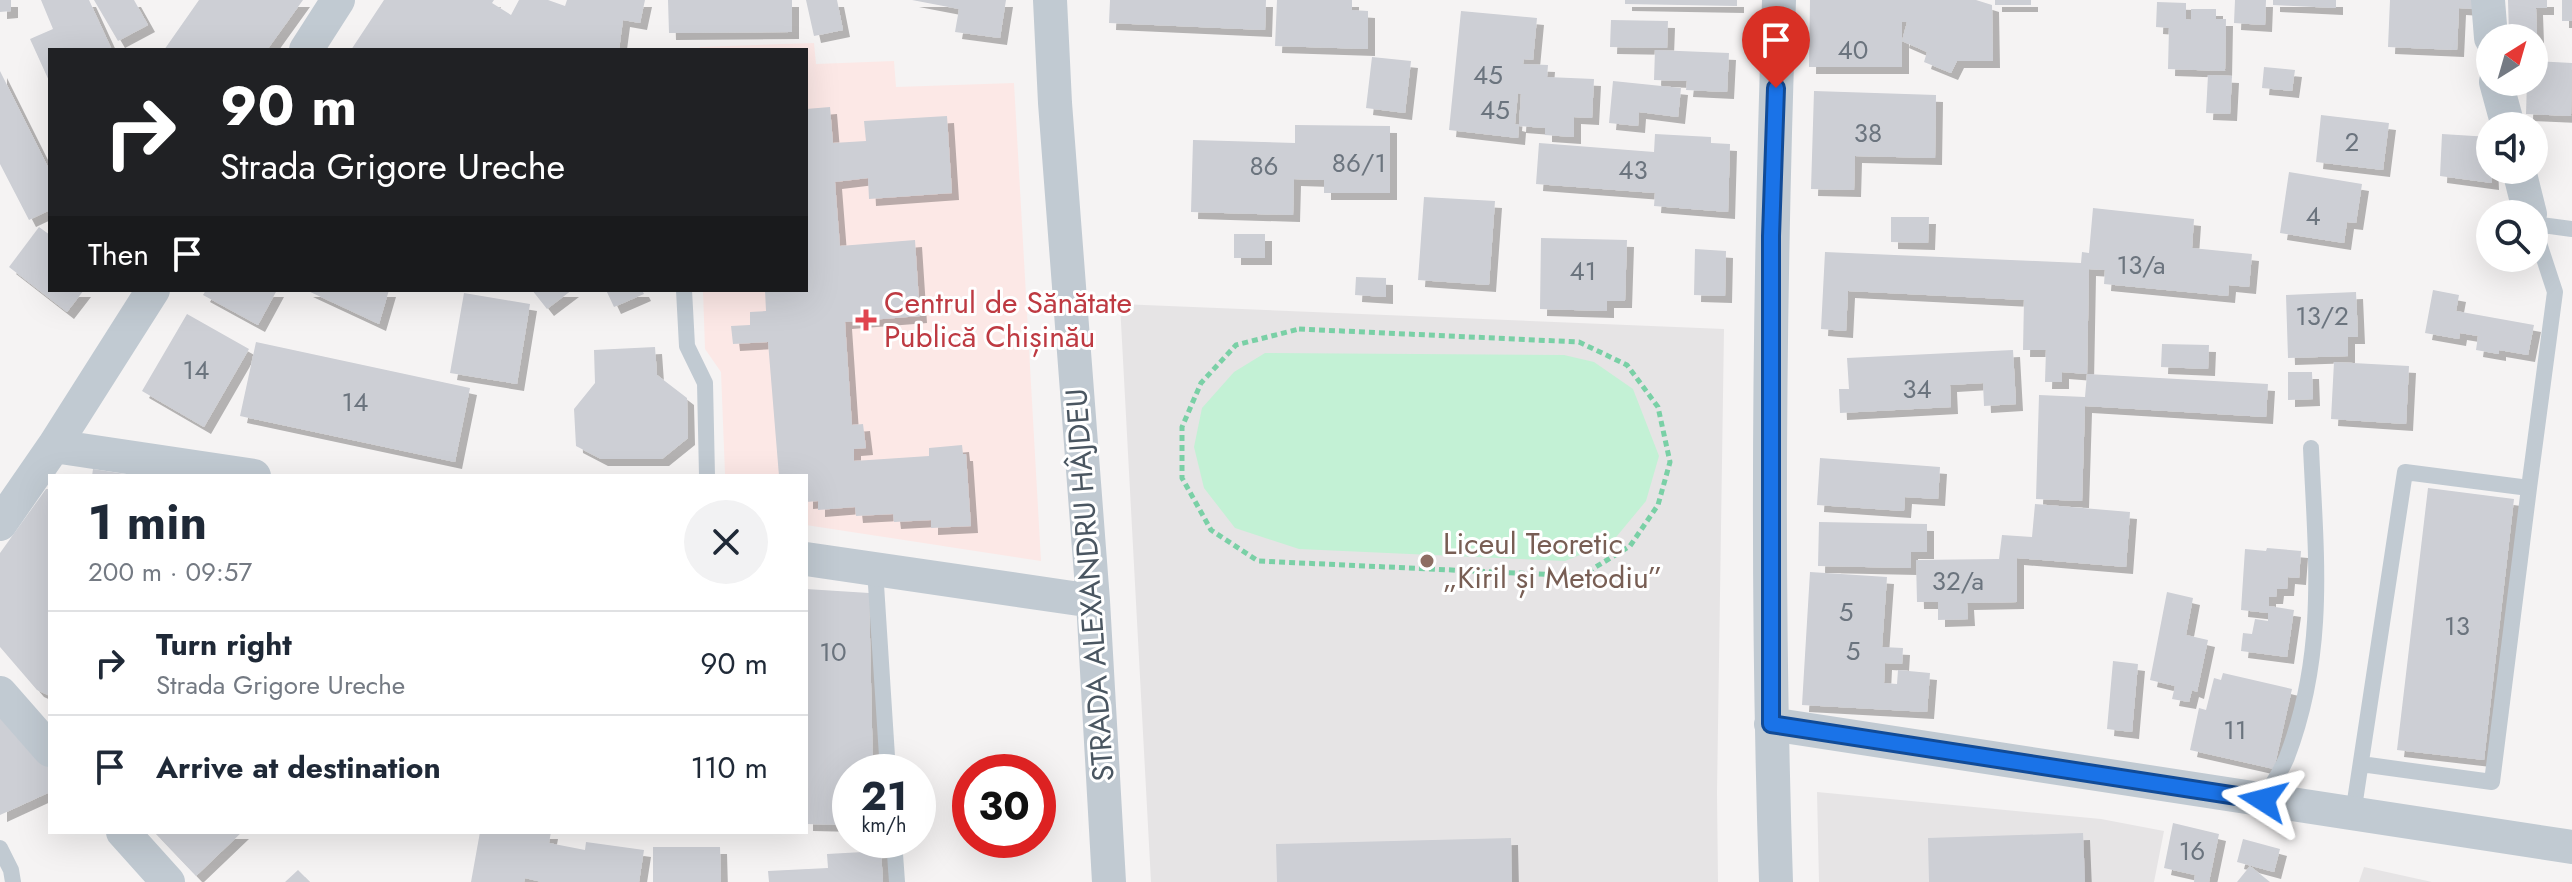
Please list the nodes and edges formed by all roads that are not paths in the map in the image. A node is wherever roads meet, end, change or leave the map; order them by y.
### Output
1 (338, 0) edge
2 (1050, 0) edge
3 (1779, 0) edge
4 (2488, 0) edge
5 (2490, 24) edge
6 (307, 48) edge
7 (2548, 227) edge
8 (2572, 229) edge
9 (2548, 270) edge
10 (152, 292) edge
11 (684, 292) edge
12 (54, 446) junction
13 (2311, 448) dead end
14 (241, 474) edge
15 (707, 474) edge
16 (2529, 488) junction
17 (0, 524) edge
18 (808, 559) edge
19 (875, 569) junction
20 (1093, 601) junction
21 (0, 693) edge
22 (1771, 724) junction
23 (48, 748) edge
24 (887, 754) edge
25 (2361, 764) junction
26 (2263, 800) junction
27 (2353, 814) junction
28 (125, 834) edge
29 (2572, 847) edge
30 (0, 848) edge
31 (895, 858) edge
32 (13, 882) edge
33 (168, 882) edge
34 (897, 882) edge
35 (1109, 882) edge
36 (1776, 882) edge

1 - 6 street
2 - 20 street, STRADA ALEXANDRU HÂJDEU
3 - 22 street
4 - 5 street
7 - 8 lane
9 - 16 lane
10 - 12 street
11 - 15 lane
12 - 14 street
12 - 17 street
13 - 26 lane
16 - 25 lane
16 - 25 lane
18 - 19 street
19 - 20 street
19 - 24 lane
20 - 35 street, STRADA ALEXANDRU HÂJDEU
21 - 23 street
22 - 26 street
22 - 36 street
25 - 27 lane
26 - 27 street
27 - 29 street
28 - 33 street
30 - 32 lane
31 - 34 lane

